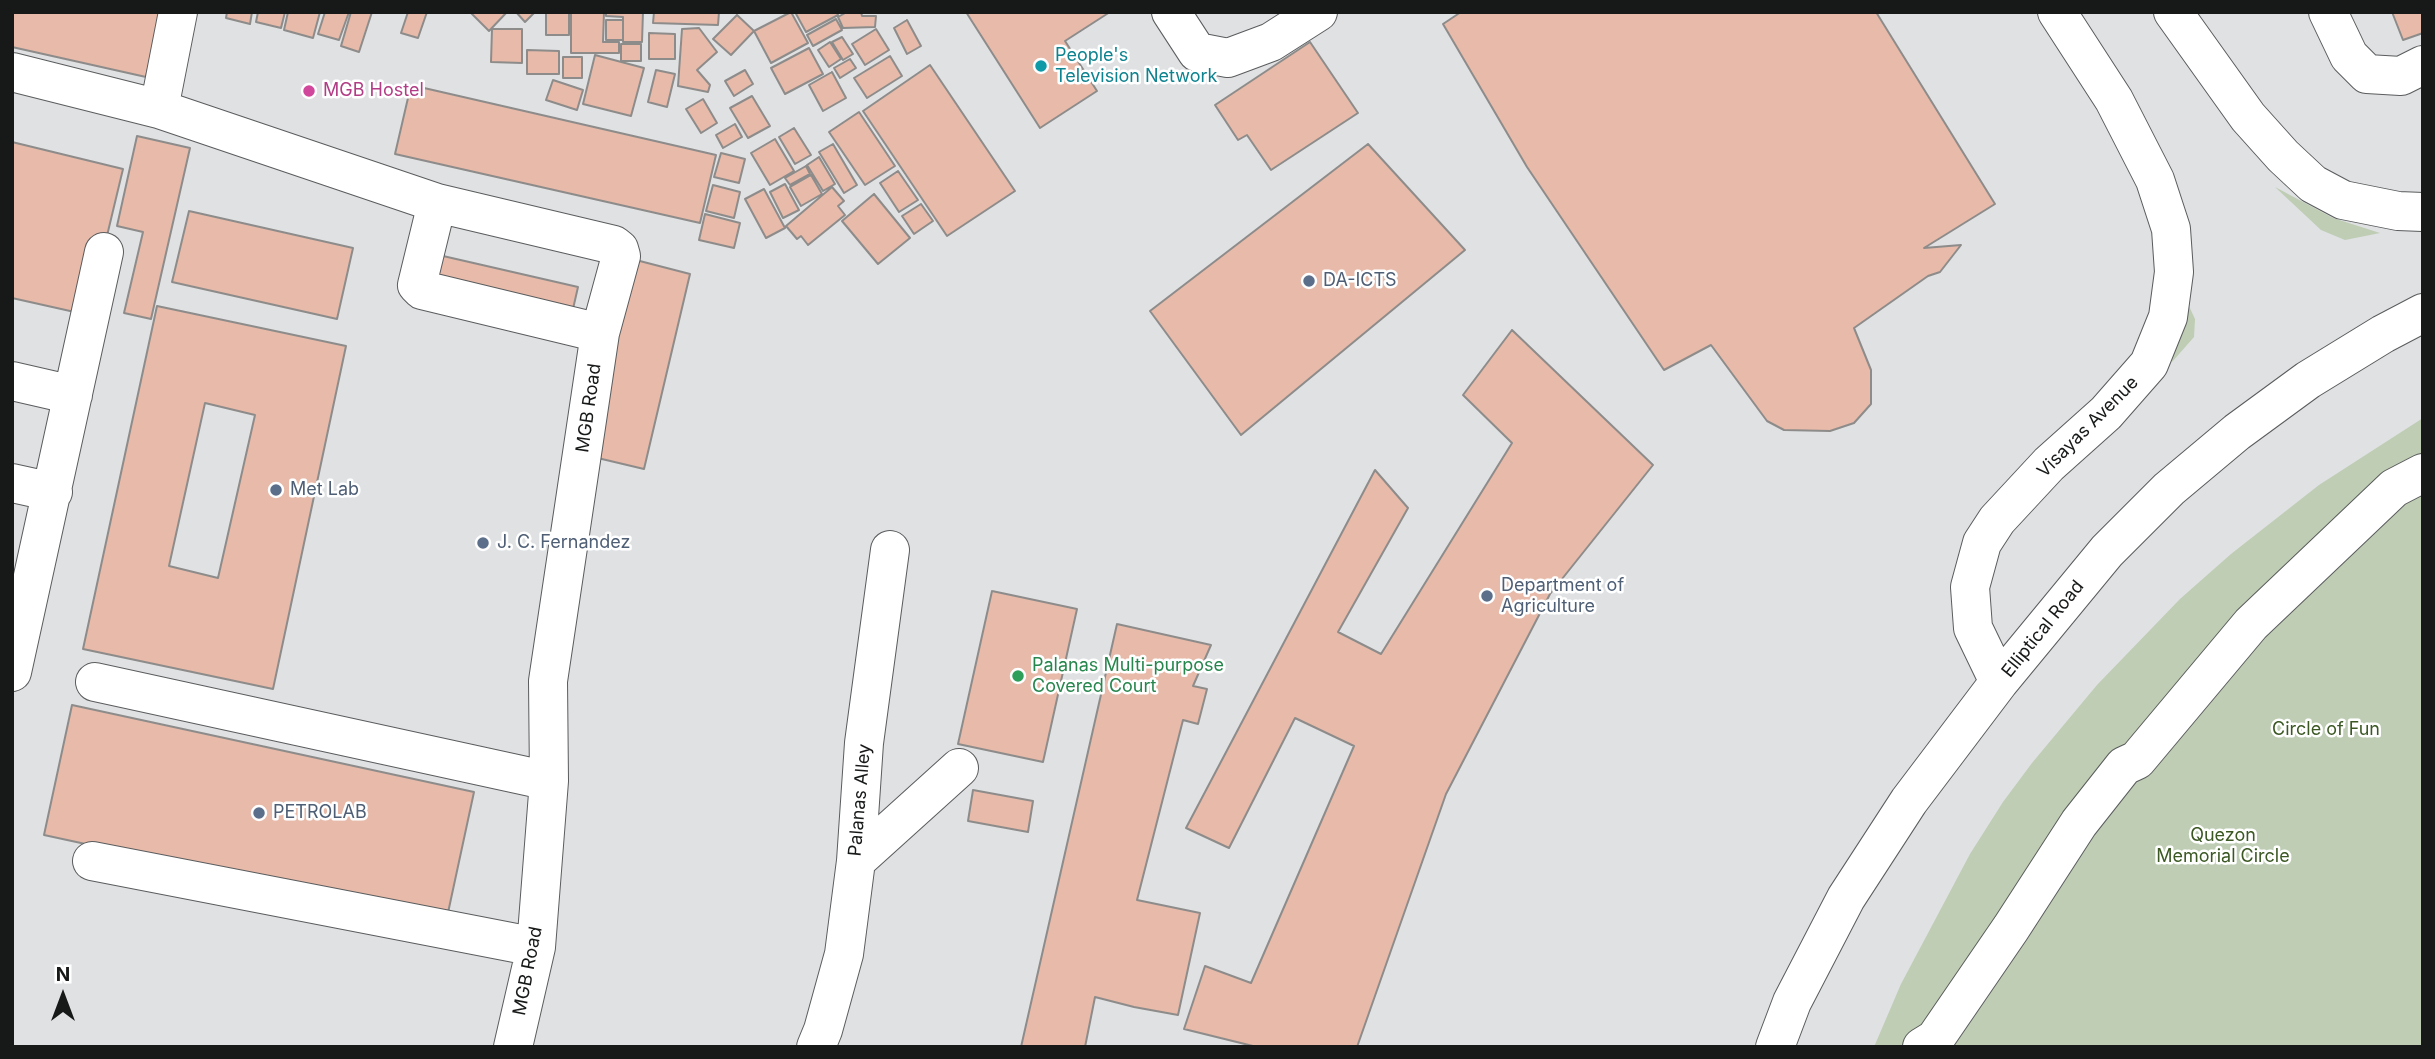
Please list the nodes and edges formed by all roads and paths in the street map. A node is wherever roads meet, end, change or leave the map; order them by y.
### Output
1 (178, 12) edge
2 (1171, 12) edge
3 (1318, 12) edge
4 (2057, 12) edge
5 (2174, 12) edge
6 (2328, 12) edge
7 (2423, 65) edge
8 (12, 72) edge
9 (159, 109) junction
10 (437, 203) junction
11 (2423, 212) edge
12 (104, 252) dead end
13 (2423, 313) edge
14 (600, 333) junction
15 (12, 381) edge
16 (73, 395) junction
17 (2423, 473) edge
18 (12, 483) edge
19 (53, 492) junction
20 (890, 550) dead end
21 (12, 672) edge
22 (95, 682) dead end
23 (1999, 682) junction
24 (959, 768) dead end
25 (549, 781) junction
26 (92, 860) dead end
27 (856, 861) junction
28 (536, 947) junction
29 (1938, 1044) edge
30 (513, 1047) edge
31 (817, 1047) edge
32 (1775, 1047) edge

1 - 9 main road
2 - 3 main road
4 - 23 main road, Visayas Avenue
5 - 11 main road
6 - 7 main road
8 - 9 main road, MGB Road
9 - 10 main road, MGB Road
10 - 14 main road, MGB Road
10 - 14 main road
12 - 16 main road
13 - 23 main road, Elliptical Road
14 - 25 main road, MGB Road
15 - 16 main road
16 - 19 main road
17 - 29 main road
18 - 19 main road
19 - 21 main road
20 - 27 main road, Palanas Alley
22 - 25 main road
23 - 32 main road, Elliptical Road
24 - 27 main road
25 - 28 main road, MGB Road
26 - 28 main road
27 - 31 main road, Palanas Alley
28 - 30 main road, MGB Road

